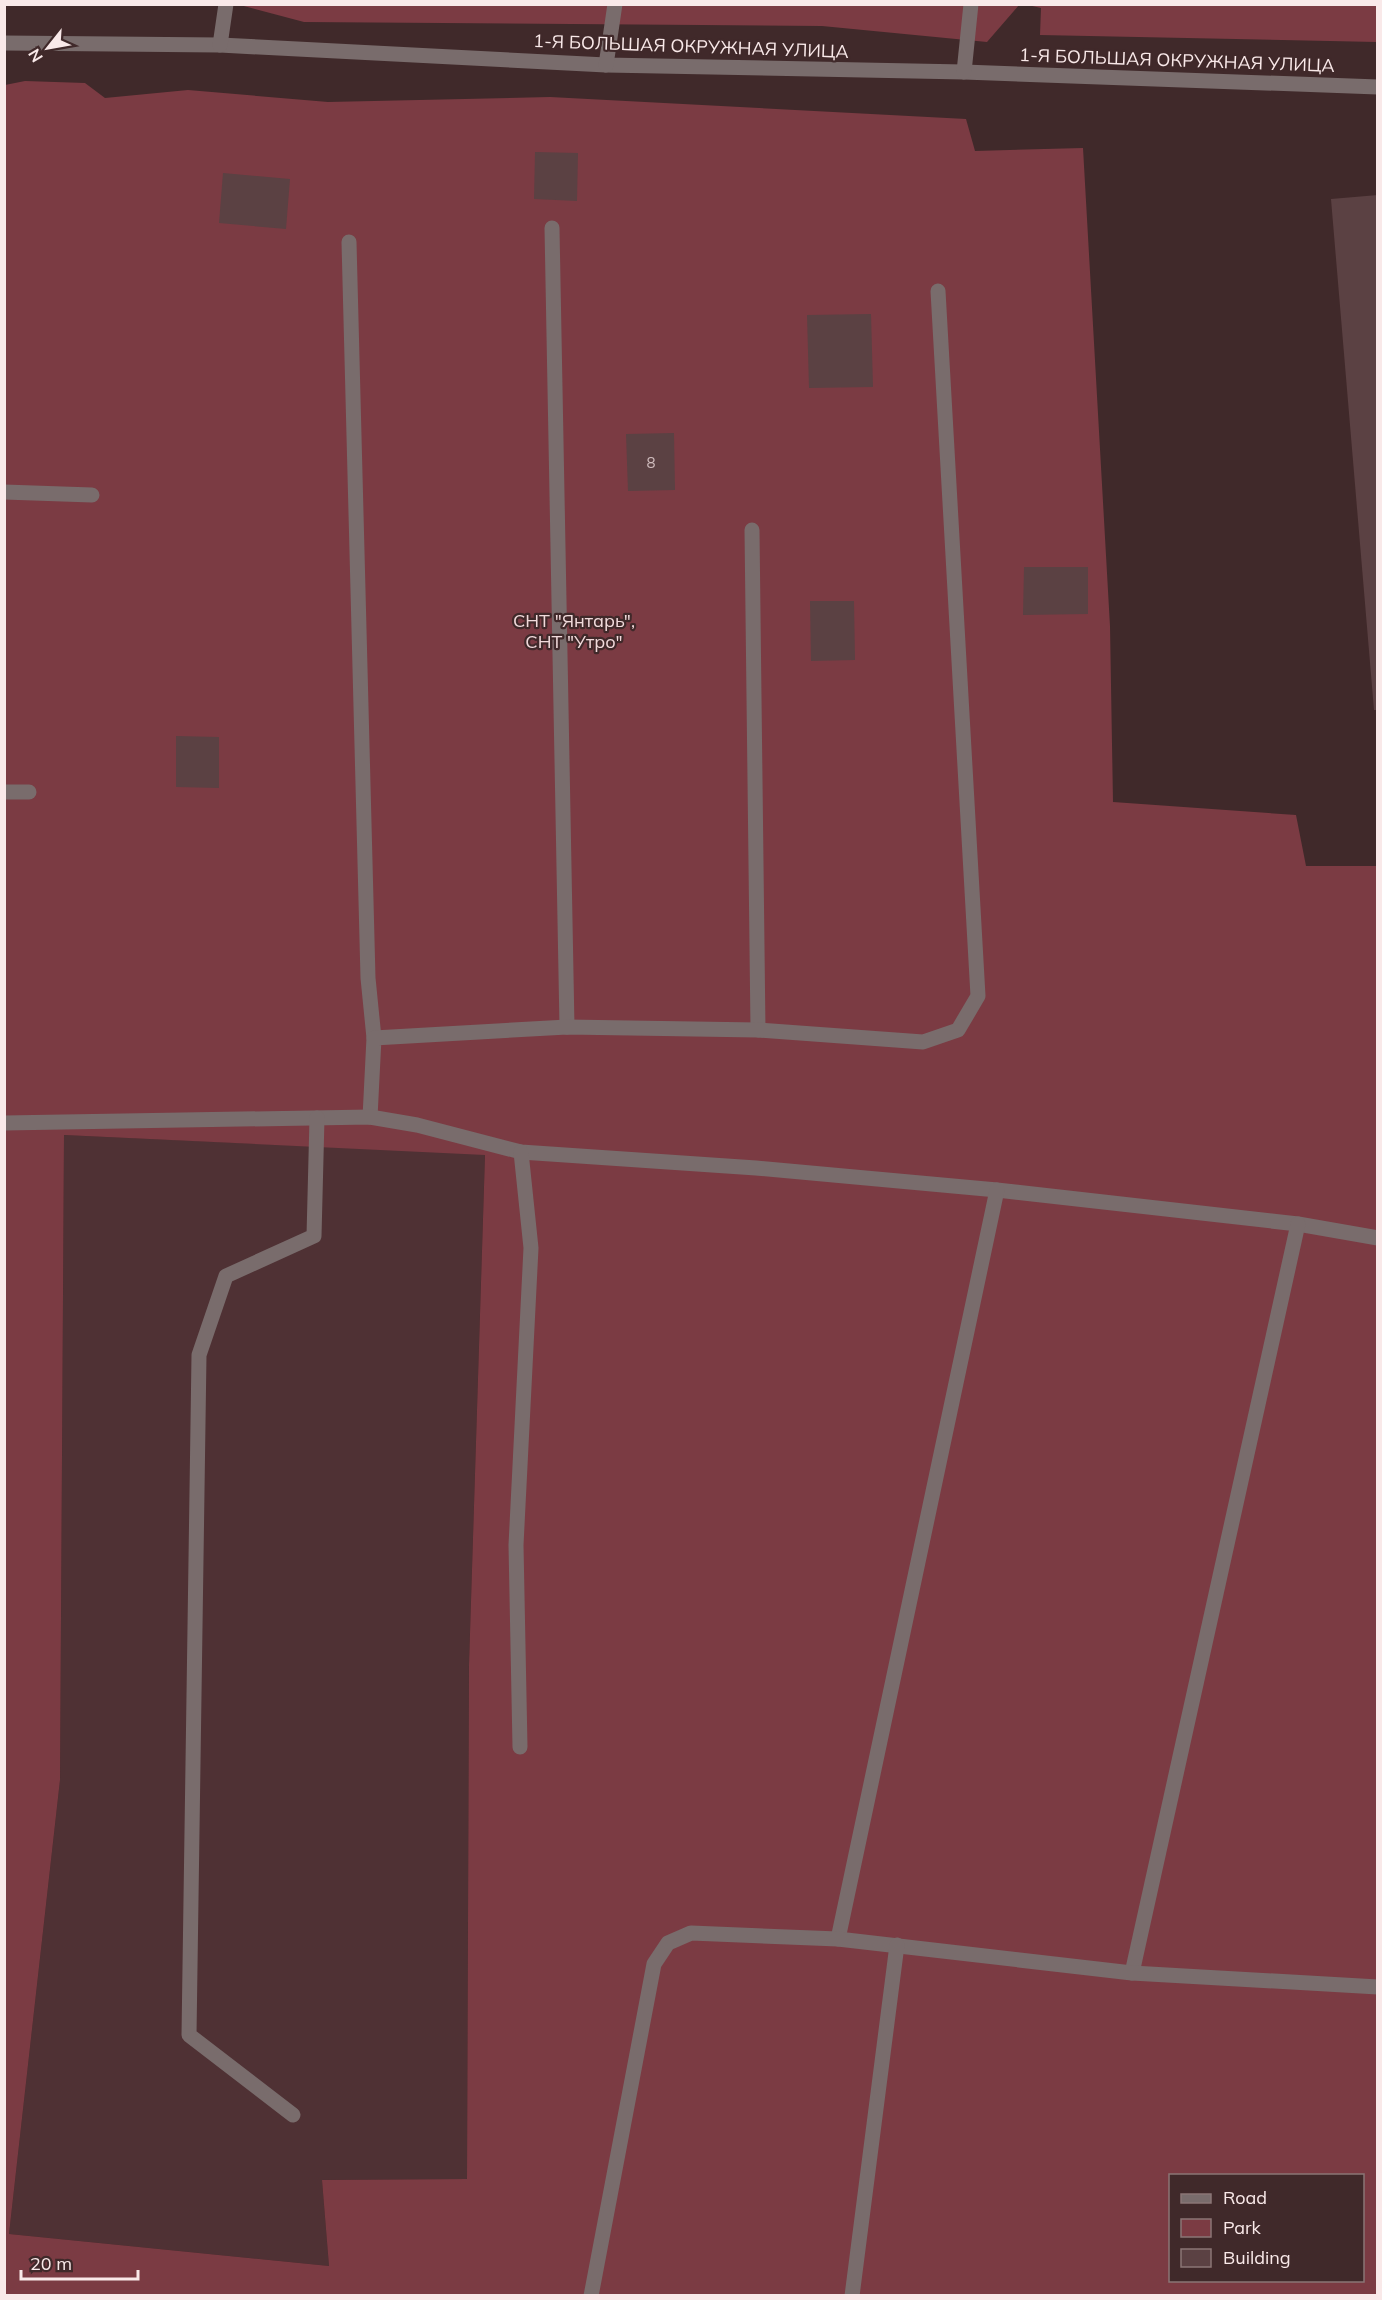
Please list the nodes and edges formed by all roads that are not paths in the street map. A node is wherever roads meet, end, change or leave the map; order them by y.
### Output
1 (226, 4) edge
2 (615, 4) edge
3 (971, 4) edge
4 (4, 43) edge
5 (220, 45) junction
6 (606, 65) junction
7 (964, 72) junction
8 (1377, 87) edge
9 (552, 228) dead end
10 (349, 242) dead end
11 (938, 291) dead end
12 (4, 492) edge
13 (92, 495) dead end
14 (752, 530) dead end
15 (4, 792) edge
16 (29, 792) dead end
17 (567, 1027) junction
18 (758, 1030) junction
19 (374, 1038) junction
20 (370, 1117) junction
21 (317, 1118) junction
22 (4, 1123) edge
23 (521, 1152) junction
24 (997, 1190) junction
25 (1298, 1224) junction
26 (1377, 1238) edge
27 (520, 1747) dead end
28 (838, 1939) junction
29 (897, 1945) junction
30 (1131, 1973) junction
31 (1377, 1987) edge
32 (293, 2115) dead end
33 (591, 2295) edge
34 (852, 2295) edge

1 - 5 street
2 - 6 street
3 - 7 street
4 - 5 street, 1-Я БОЛЬШАЯ ОКРУЖНАЯ УЛИЦА
5 - 6 street, 1-Я БОЛЬШАЯ ОКРУЖНАЯ УЛИЦА
6 - 7 street, 1-Я БОЛЬШАЯ ОКРУЖНАЯ УЛИЦА
7 - 8 street, 1-Я БОЛЬШАЯ ОКРУЖНАЯ УЛИЦА
9 - 17 street
10 - 19 street
11 - 18 street
12 - 13 street
14 - 18 street
15 - 16 street
17 - 18 street
17 - 19 street
19 - 20 street
20 - 21 street
20 - 23 street
21 - 22 street
21 - 32 street
23 - 24 street
23 - 27 street
24 - 25 street
24 - 28 street
25 - 26 street
25 - 30 street
28 - 29 street
28 - 33 street
29 - 30 street
29 - 34 street
30 - 31 street

